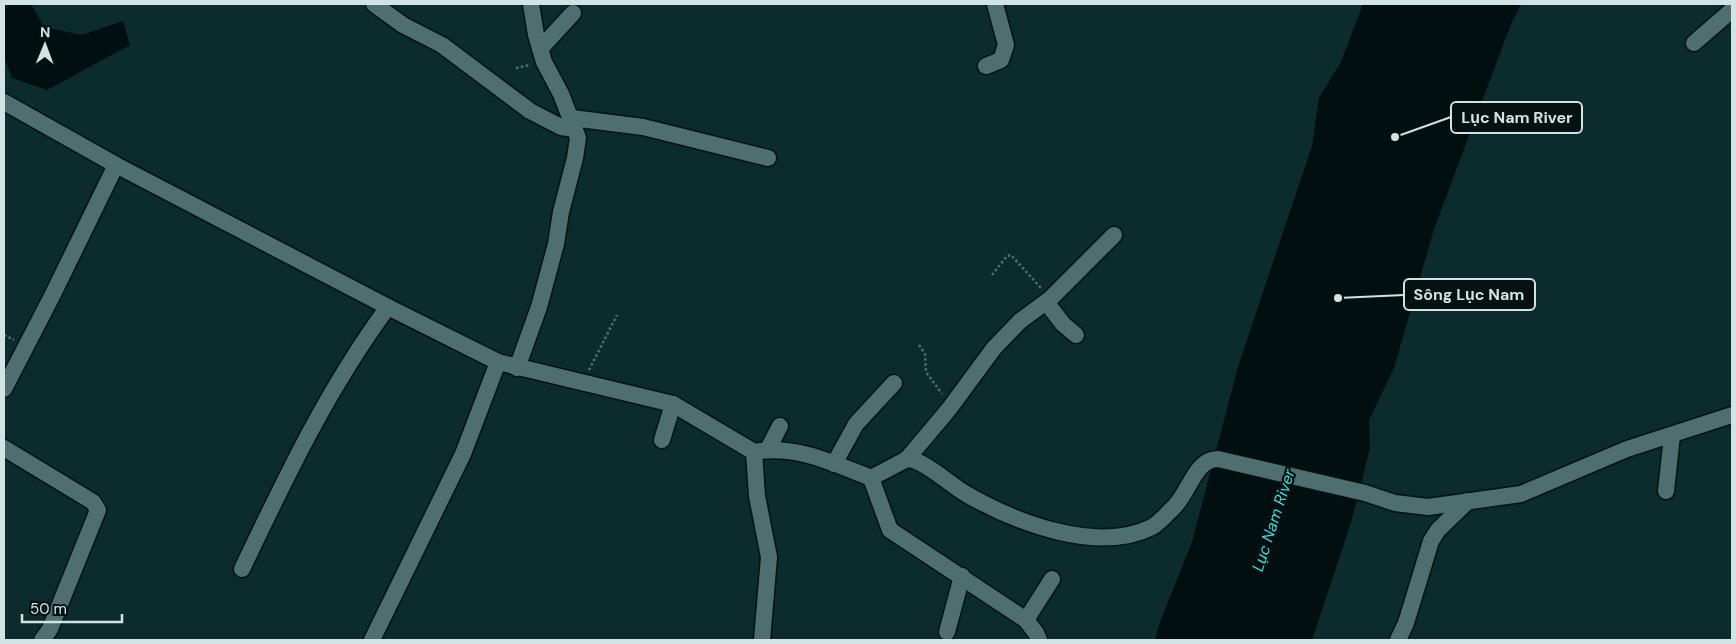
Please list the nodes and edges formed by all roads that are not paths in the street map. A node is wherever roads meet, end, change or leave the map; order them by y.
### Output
1 (374, 4) edge
2 (532, 4) edge
3 (995, 4) edge
4 (1732, 10) edge
5 (573, 13) dead end
6 (1694, 44) dead end
7 (540, 49) junction
8 (986, 66) dead end
9 (4, 102) edge
10 (574, 124) junction
11 (768, 158) dead end
12 (116, 165) junction
13 (1114, 236) dead end
14 (1048, 301) junction
15 (388, 307) junction
16 (1076, 335) dead end
17 (498, 362) junction
18 (517, 368) junction
19 (894, 383) dead end
20 (4, 389) edge
21 (674, 404) junction
22 (1732, 415) edge
23 (780, 426) dead end
24 (1672, 436) junction
25 (662, 440) dead end
26 (4, 448) edge
27 (761, 451) junction
28 (907, 459) junction
29 (834, 464) junction
30 (871, 478) junction
31 (1666, 491) dead end
32 (1468, 501) junction
33 (242, 569) dead end
34 (962, 576) junction
35 (1052, 579) dead end
36 (1026, 620) junction
37 (947, 632) dead end
38 (42, 640) edge
39 (372, 640) edge
40 (762, 640) edge
41 (1039, 640) edge
42 (1398, 640) edge

1 - 10 street
2 - 7 street
3 - 8 street
4 - 6 street
5 - 7 street
7 - 10 street
9 - 12 street
10 - 11 street
10 - 18 street
12 - 15 street
12 - 20 street
13 - 14 street
14 - 16 street
14 - 28 street
15 - 17 street
15 - 33 street
17 - 18 street
17 - 39 street
18 - 21 street
19 - 29 street
21 - 25 street
21 - 27 street
22 - 24 street
23 - 27 street
24 - 31 street
24 - 32 street
26 - 38 street
27 - 29 street
27 - 40 street
28 - 30 street
28 - 32 street
29 - 30 street
30 - 34 street
32 - 42 street
34 - 36 street
34 - 37 street
35 - 36 street
36 - 41 street

